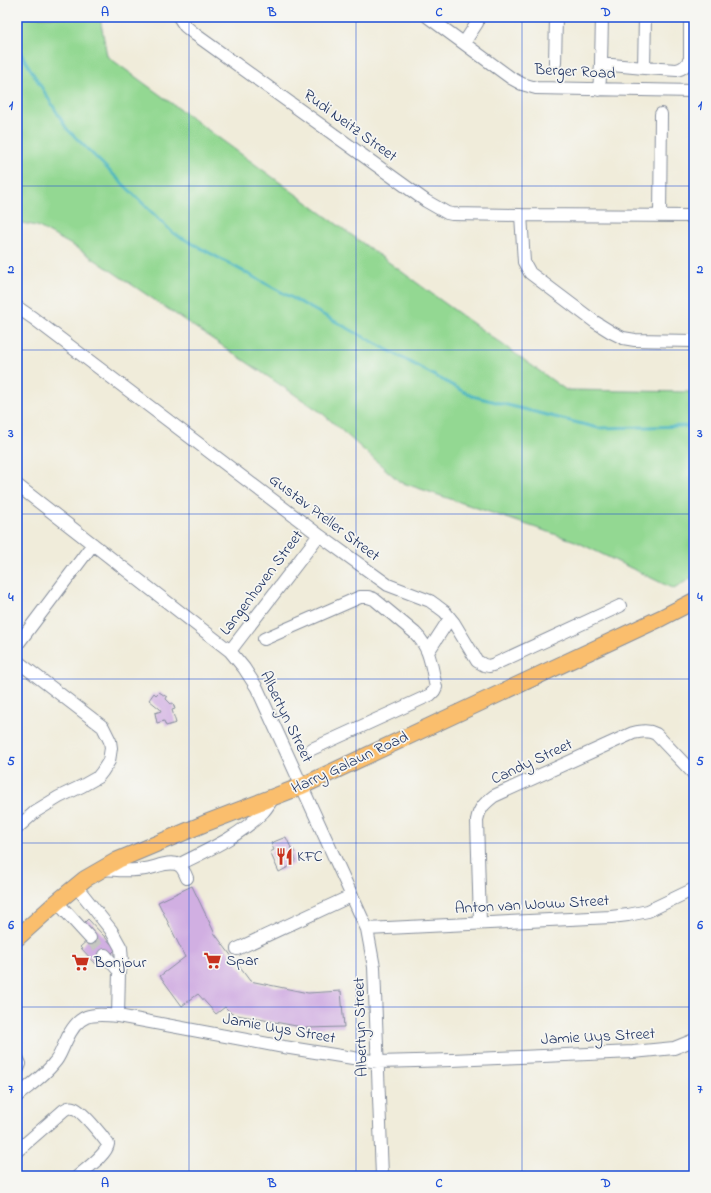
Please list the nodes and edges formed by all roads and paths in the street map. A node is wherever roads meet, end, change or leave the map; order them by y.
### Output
1 (179, 17) edge
2 (428, 17) edge
3 (478, 17) edge
4 (556, 17) edge
5 (602, 17) edge
6 (645, 17) edge
7 (690, 17) edge
8 (464, 43) junction
9 (555, 63) dead end
10 (601, 64) junction
11 (644, 68) junction
12 (599, 90) junction
13 (694, 91) edge
14 (661, 114) dead end
15 (521, 215) junction
16 (660, 216) junction
17 (694, 216) edge
18 (17, 307) edge
19 (694, 341) edge
20 (17, 486) edge
21 (319, 535) junction
22 (93, 544) junction
23 (694, 601) edge
24 (620, 606) dead end
25 (450, 618) junction
26 (264, 639) dead end
27 (17, 645) edge
28 (230, 651) junction
29 (428, 652) junction
30 (17, 661) edge
31 (312, 749) dead end
32 (694, 774) edge
33 (302, 786) junction
34 (274, 797) junction
35 (17, 828) edge
36 (178, 865) junction
37 (101, 869) junction
38 (187, 878) dead end
39 (76, 886) junction
40 (694, 889) edge
41 (351, 896) junction
42 (57, 902) junction
43 (480, 923) junction
44 (367, 929) junction
45 (17, 938) edge
46 (90, 938) tunnel mouth
47 (237, 949) dead end
48 (105, 955) tunnel mouth
49 (118, 971) junction
50 (118, 1016) junction
51 (694, 1040) edge
52 (17, 1058) edge
53 (378, 1062) junction
54 (17, 1071) edge
55 (17, 1096) edge
56 (17, 1151) edge
57 (78, 1176) edge
58 (382, 1176) edge

1 - 15 street, Rudi Neitz Street
2 - 8 street, Berger Road
3 - 8 street
4 - 9 street
5 - 10 street
6 - 11 street
7 - 11 street
8 - 12 street, Berger Road
10 - 11 street
10 - 12 street
12 - 13 street, Berger Road
14 - 16 street
15 - 16 street, Rudi Neitz Street
15 - 19 street
16 - 17 street, Rudi Neitz Street
18 - 21 street, Gustav Preller Street
20 - 22 street, Albertyn Street
21 - 25 street, Gustav Preller Street
21 - 28 street, Langenhoven Street
22 - 27 street
22 - 28 street, Albertyn Street
23 - 33 main road, Harry Galaun Road
24 - 25 street, Gustav Preller Street
25 - 29 street
26 - 29 street
28 - 33 street, Albertyn Street
29 - 31 street
30 - 35 street
32 - 43 street, Candy Street
33 - 34 main road, Harry Galaun Road
33 - 41 street, Albertyn Street
34 - 36 street
34 - 37 main road, Harry Galaun Road
36 - 37 street
36 - 38 street
37 - 39 main road, Harry Galaun Road
39 - 42 main road, Harry Galaun Road
39 - 49 street
40 - 43 street, Anton van Wouw Street
41 - 44 street, Albertyn Street
41 - 47 street
42 - 45 main road, Harry Galaun Road
42 - 46 street
43 - 44 street, Anton van Wouw Street
44 - 53 street, Albertyn Street
48 - 49 street
49 - 50 street
50 - 53 street, Jamie Uys Street
50 - 55 street, Jamie Uys Street
51 - 53 street, Jamie Uys Street
52 - 54 street
53 - 58 street, Albertyn Street
56 - 57 street

